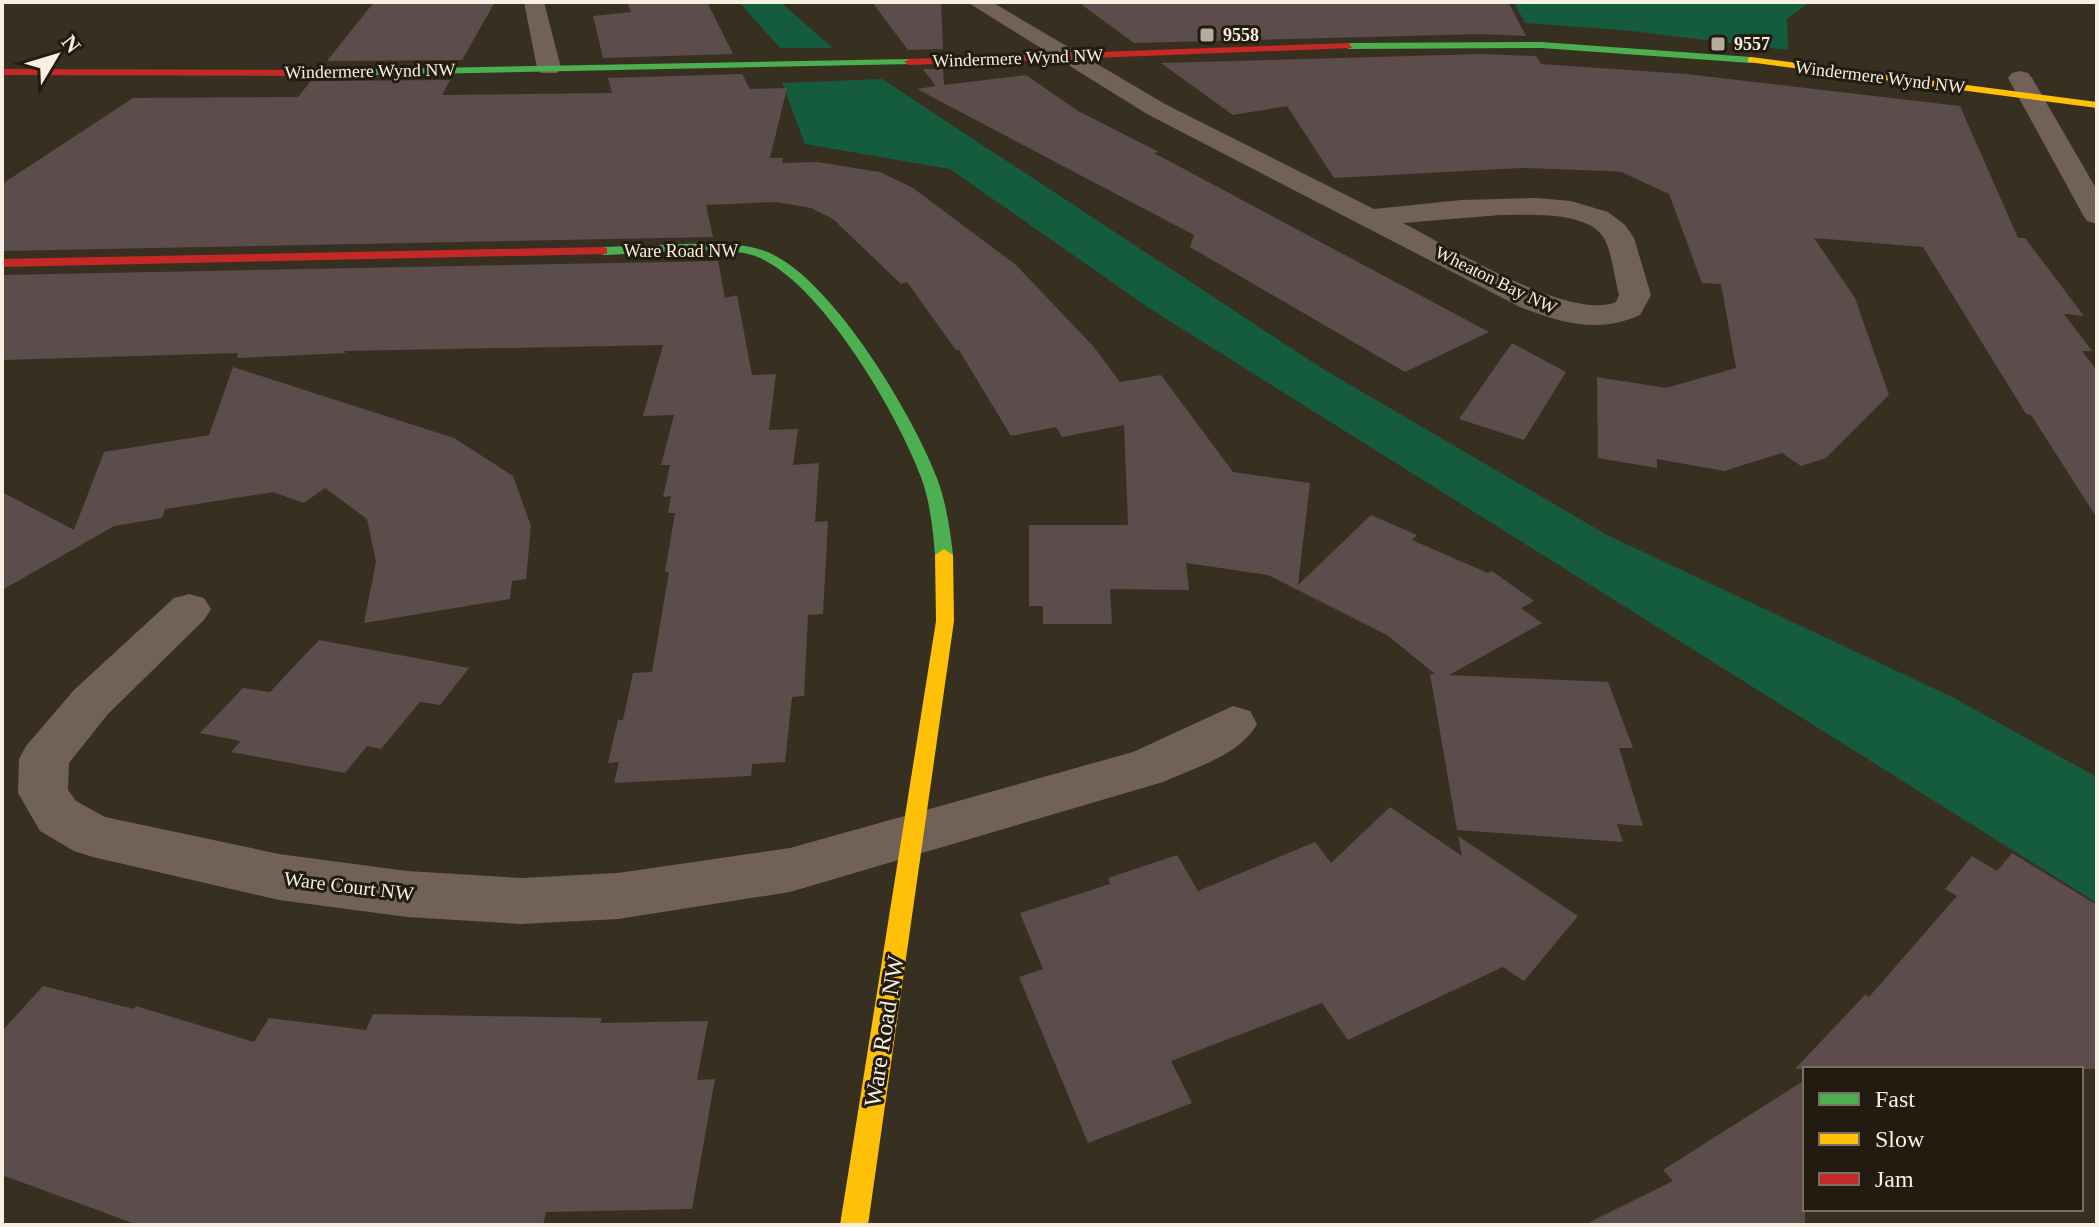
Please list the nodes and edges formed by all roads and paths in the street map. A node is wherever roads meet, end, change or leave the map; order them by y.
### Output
1 (534, 2) edge
2 (977, 2) edge
3 (1066, 58) junction
4 (549, 68) junction
5 (2, 72) edge
6 (2026, 87) junction
7 (2097, 105) edge
8 (2097, 215) edge
9 (1369, 218) junction
10 (2, 263) edge
11 (189, 609) dead end
12 (1233, 724) dead end
13 (913, 836) junction
14 (854, 1225) edge

1 - 4 street
2 - 3 street, Wheaton Bay NW
3 - 4 street, Windermere Wynd NW
3 - 6 street, Windermere Wynd NW
3 - 9 street, Wheaton Bay NW
4 - 5 street, Windermere Wynd NW
6 - 7 street, Windermere Wynd NW
6 - 8 street
9 - 9 street, Wheaton Bay NW
10 - 13 street, Ware Road NW
11 - 13 street, Ware Court NW
12 - 13 street
13 - 14 street, Ware Road NW

